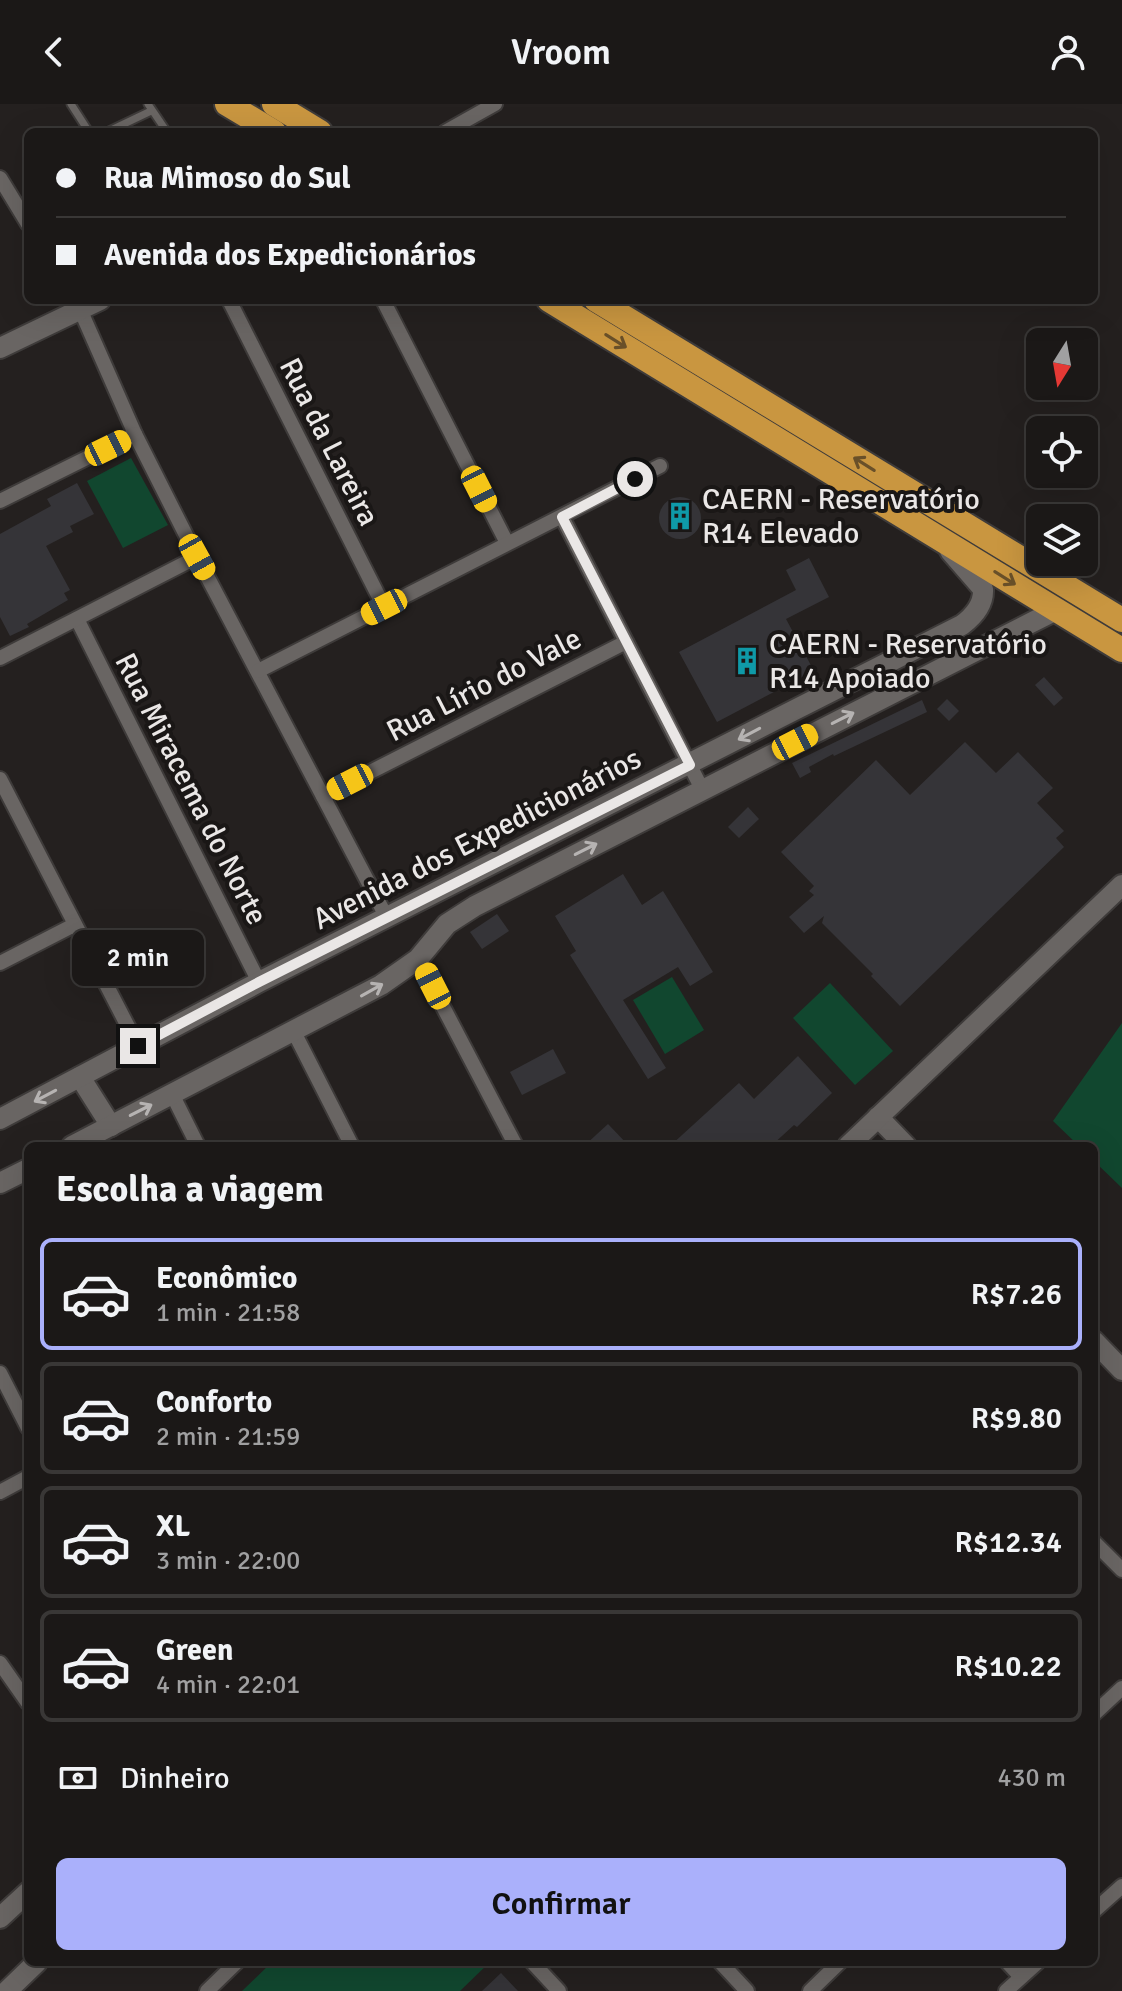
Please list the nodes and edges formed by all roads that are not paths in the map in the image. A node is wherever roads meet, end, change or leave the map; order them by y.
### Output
1 (71, 104) edge
2 (227, 104) edge
3 (274, 104) edge
4 (495, 104) edge
5 (150, 108) edge
6 (86, 128) edge
7 (114, 128) edge
8 (164, 128) edge
9 (267, 128) edge
10 (313, 128) edge
11 (452, 128) edge
12 (0, 178) edge
13 (6, 202) edge
14 (24, 220) edge
15 (84, 304) edge
16 (86, 304) edge
17 (231, 304) edge
18 (385, 304) edge
19 (556, 304) edge
20 (603, 304) edge
21 (0, 348) edge
22 (135, 434) junction
23 (660, 466) dead end
24 (0, 501) edge
25 (562, 517) junction
26 (933, 533) junction
27 (507, 543) junction
28 (197, 557) junction
29 (384, 607) junction
30 (1056, 610) junction
31 (77, 619) junction
32 (1122, 620) edge
33 (626, 642) junction
34 (1122, 650) edge
35 (0, 658) edge
36 (258, 671) junction
37 (866, 674) junction
38 (880, 699) junction
39 (690, 765) junction
40 (0, 779) edge
41 (702, 789) junction
42 (323, 796) junction
43 (1122, 885) edge
44 (1122, 903) edge
45 (387, 918) junction
46 (74, 925) junction
47 (418, 959) junction
48 (0, 963) edge
49 (259, 982) junction
50 (294, 1032) junction
51 (138, 1046) junction
52 (80, 1077) junction
53 (172, 1094) junction
54 (0, 1119) edge
55 (882, 1121) junction
56 (111, 1126) junction
57 (80, 1142) edge
58 (196, 1142) edge
59 (350, 1142) edge
60 (514, 1142) edge
61 (853, 1142) edge
62 (869, 1142) edge
63 (902, 1142) edge
64 (24, 1171) edge
65 (0, 1183) edge
66 (1098, 1345) edge
67 (1122, 1370) edge
68 (0, 1373) edge
69 (24, 1420) edge
70 (24, 1479) edge
71 (0, 1492) edge
72 (1098, 1546) edge
73 (1122, 1570) edge
74 (0, 1663) edge
75 (1122, 1688) edge
76 (24, 1697) edge
77 (1098, 1710) edge
78 (1119, 1893) edge
79 (24, 1895) edge
80 (1098, 1908) edge
81 (2, 1911) edge
82 (33, 1966) edge
83 (233, 1966) edge
84 (536, 1966) edge
85 (724, 1966) edge
86 (836, 1966) edge
87 (1011, 1966) edge
88 (1033, 1966) edge
89 (1021, 1977) junction
90 (7, 1991) edge
91 (207, 1991) edge
92 (559, 1991) edge
93 (747, 1991) edge
94 (810, 1991) edge
95 (1006, 1991) edge

1 - 6 lane
2 - 9 highway
3 - 10 highway
4 - 11 street
5 - 7 lane
5 - 8 lane
12 - 13 street
13 - 14 street
15 - 21 street
16 - 22 street
17 - 29 street, Rua da Lareira
18 - 27 street
19 -> 26 highway
32 -> 20 highway
22 - 24 street
22 - 28 street
23 - 25 street
25 - 27 street
25 - 33 street
26 -> 30 highway
26 - 37 street, Avenida dos Expedicionários
27 - 29 street
28 - 31 street
28 - 36 street
29 - 36 street
30 - 34 highway
30 - 38 street, Avenida dos Expedicionários
31 - 35 street
31 - 49 street, Rua Miracema do Norte
33 - 39 street
33 - 42 street, Rua Lírio do Vale
36 - 42 street
37 - 38 street
37 -> 39 street, Avenida dos Expedicionários
41 -> 38 street, Avenida dos Expedicionários
39 - 41 street
39 - 45 street, Avenida dos Expedicionários
40 - 46 street
47 -> 41 street, Avenida dos Expedicionários
42 - 45 street
43 - 55 street
44 - 55 street
45 - 49 street, Avenida dos Expedicionários
46 - 48 street
46 - 51 street
50 -> 47 street, Avenida dos Expedicionários
47 - 60 street
49 - 51 street, Avenida dos Expedicionários
50 - 53 street, Avenida dos Expedicionários
50 - 59 street
51 - 52 street, Avenida dos Expedicionários
52 -> 54 street, Avenida dos Expedicionários
52 - 56 street
56 -> 53 street, Avenida dos Expedicionários
53 - 58 street
55 - 61 street
55 - 62 street
55 - 63 street
56 - 57 street, Avenida dos Expedicionários
64 - 65 street
66 - 67 street
68 - 69 street
70 - 71 street
72 - 73 street
74 - 76 street
75 - 77 street
78 - 80 street
79 - 81 street
82 - 90 street
83 - 91 street
84 - 92 street
85 - 93 street
86 - 94 street
87 - 89 street
88 - 89 street
89 - 95 street

